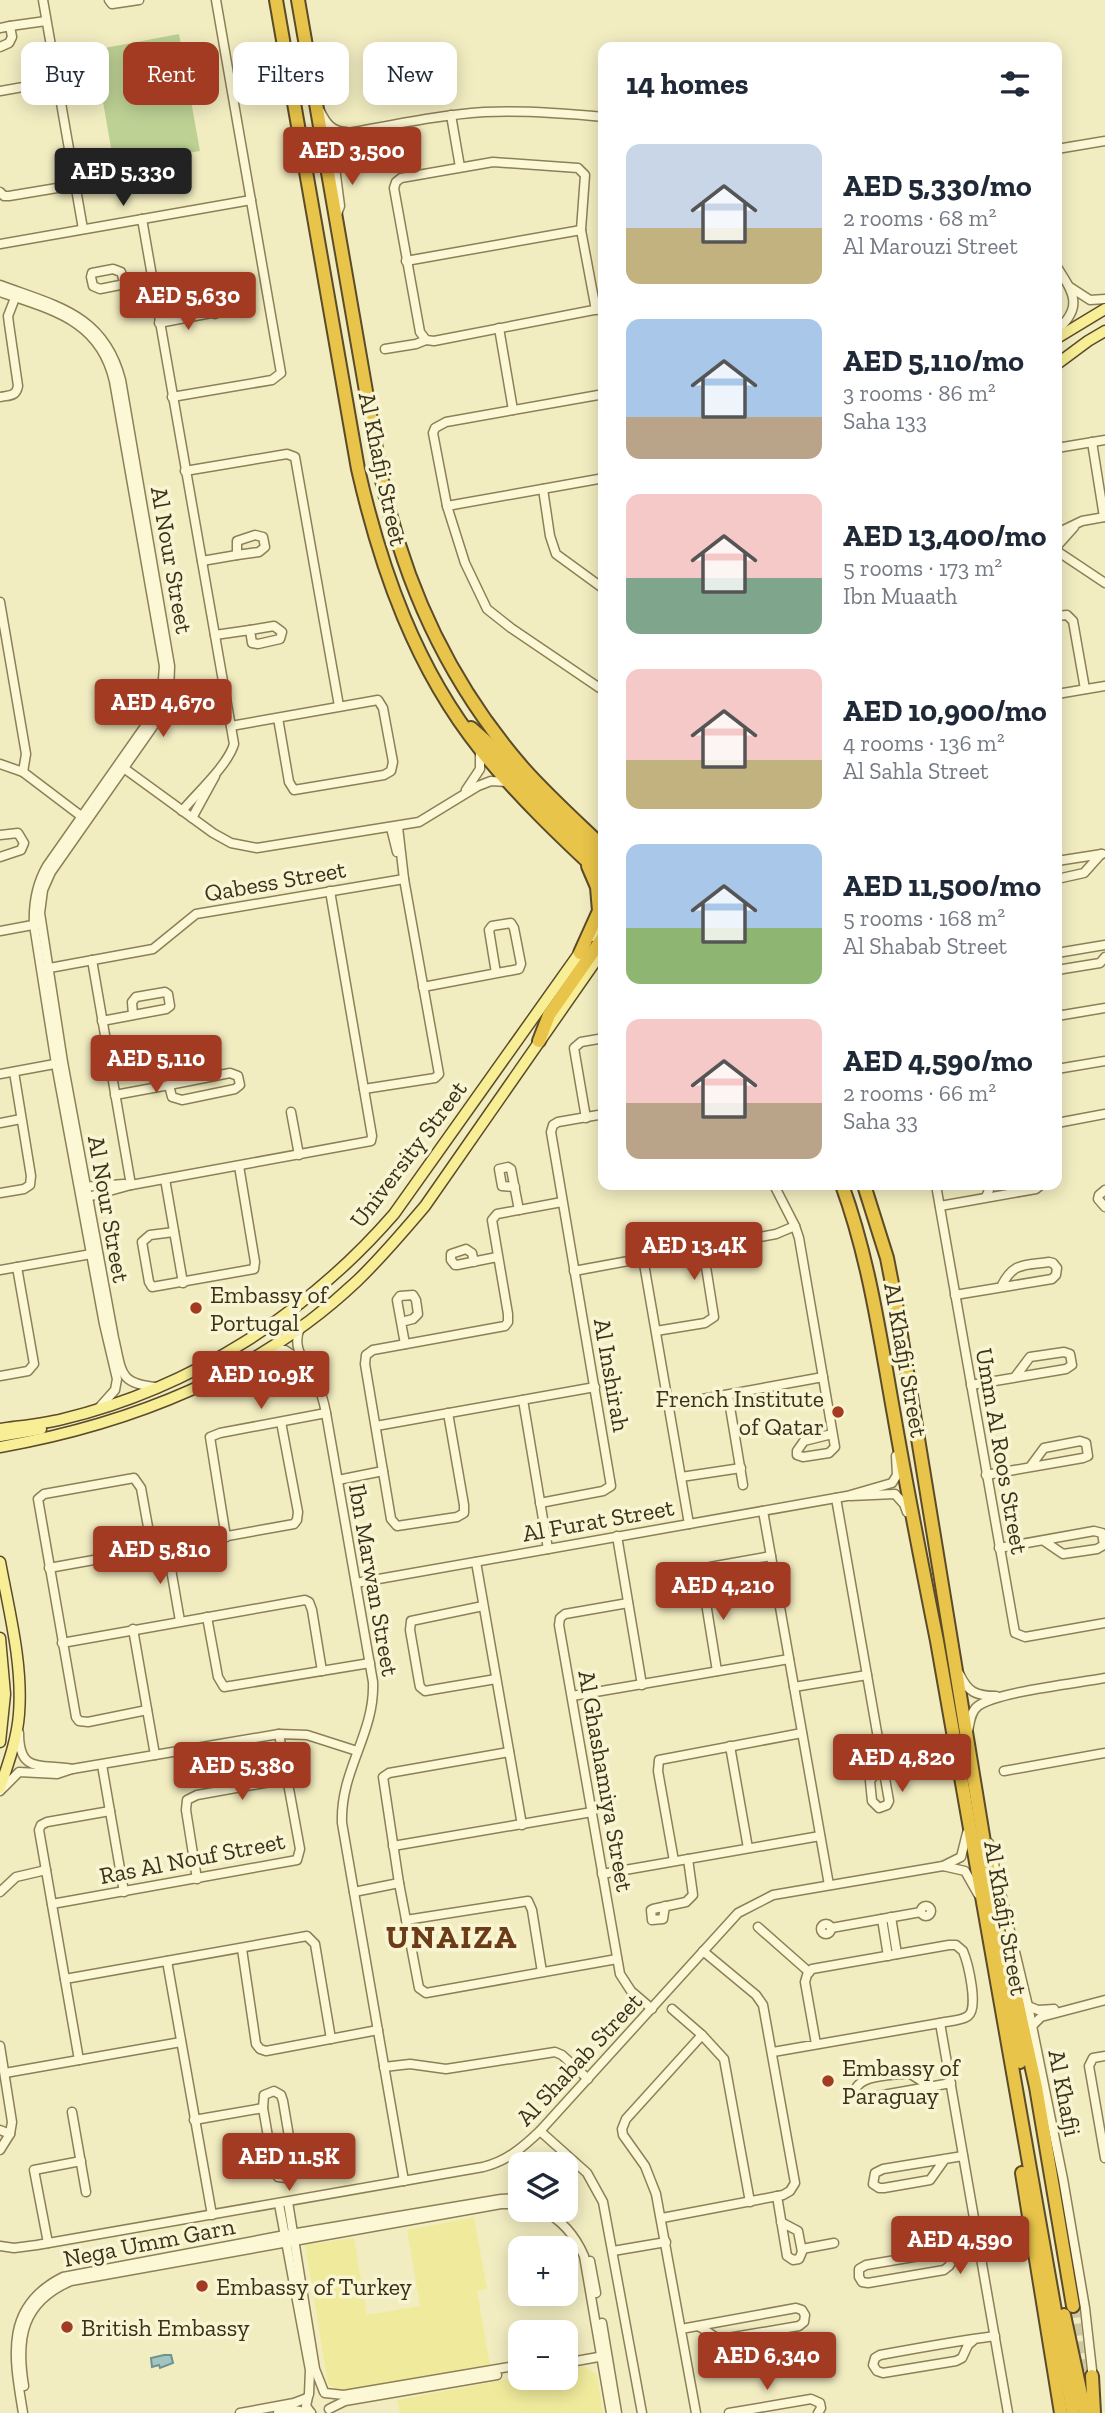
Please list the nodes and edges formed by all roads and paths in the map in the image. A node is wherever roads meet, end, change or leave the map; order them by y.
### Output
1 (43, 0) edge
2 (109, 0) edge
3 (139, 0) edge
4 (216, 0) edge
5 (276, 0) edge
6 (299, 0) edge
7 (46, 21) junction
8 (10, 26) junction
9 (0, 28) edge
10 (50, 42) edge
11 (305, 42) edge
12 (0, 47) edge
13 (21, 87) edge
14 (0, 91) edge
15 (61, 105) edge
16 (315, 105) edge
17 (318, 105) edge
18 (451, 115) junction
19 (598, 117) edge
20 (349, 133) junction
21 (1105, 141) edge
22 (1062, 148) edge
23 (460, 167) junction
24 (75, 185) junction
25 (0, 192) edge
26 (251, 200) junction
27 (334, 216) junction
28 (142, 219) junction
29 (83, 229) junction
30 (581, 230) junction
31 (0, 243) edge
32 (406, 261) junction
33 (1062, 275) edge
34 (152, 279) junction
35 (125, 284) dead end
36 (0, 285) edge
37 (1069, 286) junction
38 (0, 292) edge
39 (15, 298) junction
40 (1105, 299) edge
41 (598, 301) edge
42 (598, 309) edge
43 (1105, 309) edge
44 (211, 313) dead end
45 (159, 323) junction
46 (1062, 326) edge
47 (499, 328) junction
48 (1105, 331) edge
49 (1062, 335) edge
50 (426, 340) junction
51 (385, 349) dead end
52 (1062, 360) edge
53 (598, 395) edge
54 (3, 396) edge
55 (173, 397) junction
56 (513, 410) junction
57 (1105, 439) edge
58 (1092, 442) junction
59 (1062, 447) edge
60 (185, 471) junction
61 (598, 479) edge
62 (543, 489) junction
63 (447, 506) junction
64 (1104, 517) edge
65 (1082, 521) junction
66 (1062, 531) edge
67 (1062, 541) edge
68 (146, 547) junction
69 (1062, 552) edge
70 (237, 555) dead end
71 (202, 561) junction
72 (1105, 583) edge
73 (598, 585) edge
74 (0, 602) edge
75 (1062, 616) edge
76 (250, 630) dead end
77 (215, 635) junction
78 (1105, 686) edge
79 (598, 687) edge
80 (1085, 689) junction
81 (1062, 693) edge
82 (339, 706) junction
83 (278, 718) junction
84 (459, 720) junction
85 (231, 726) junction
86 (480, 749) junction
87 (0, 764) edge
88 (122, 766) junction
89 (23, 772) junction
90 (216, 774) junction
91 (507, 782) junction
92 (461, 795) junction
93 (182, 811) junction
94 (84, 818) junction
95 (192, 818) junction
96 (395, 827) junction
97 (589, 833) junction
98 (0, 835) edge
99 (598, 837) edge
100 (598, 842) edge
101 (0, 854) edge
102 (1103, 854) edge
103 (598, 857) edge
104 (585, 859) junction
105 (1062, 860) edge
106 (598, 871) edge
107 (404, 878) junction
108 (1062, 878) edge
109 (330, 891) junction
110 (598, 899) edge
111 (598, 913) edge
112 (37, 925) junction
113 (598, 928) edge
114 (0, 931) edge
115 (598, 945) edge
116 (1105, 945) edge
117 (1062, 952) edge
118 (580, 953) junction
119 (1105, 957) edge
120 (598, 958) edge
121 (92, 960) junction
122 (44, 969) junction
123 (1062, 969) edge
124 (496, 974) junction
125 (423, 987) junction
126 (1105, 1008) edge
127 (1062, 1015) edge
128 (133, 1016) junction
129 (102, 1021) junction
130 (598, 1039) edge
131 (539, 1041) junction
132 (1105, 1061) edge
133 (60, 1063) junction
134 (1062, 1068) edge
135 (14, 1072) junction
136 (0, 1074) edge
137 (169, 1085) junction
138 (364, 1089) junction
139 (115, 1095) junction
140 (291, 1112) dead end
141 (1105, 1114) edge
142 (598, 1115) edge
143 (586, 1118) junction
144 (21, 1119) junction
145 (1062, 1122) edge
146 (0, 1123) edge
147 (299, 1155) junction
148 (239, 1166) junction
149 (165, 1178) junction
150 (131, 1185) junction
151 (82, 1187) junction
152 (514, 1187) dead end
153 (777, 1190) edge
154 (844, 1190) edge
155 (866, 1190) edge
156 (937, 1190) edge
157 (989, 1190) edge
158 (1030, 1190) edge
159 (1105, 1190) edge
160 (0, 1193) edge
161 (986, 1197) junction
162 (84, 1198) junction
163 (562, 1202) junction
164 (940, 1206) junction
165 (1105, 1207) edge
166 (519, 1210) junction
167 (795, 1226) junction
168 (174, 1232) junction
169 (703, 1248) junction
170 (95, 1253) junction
171 (497, 1258) junction
172 (643, 1258) junction
173 (474, 1262) dead end
174 (17, 1267) junction
175 (0, 1270) edge
176 (574, 1270) junction
177 (183, 1283) junction
178 (1001, 1287) junction
179 (956, 1295) junction
180 (401, 1322) dead end
181 (302, 1325) junction
182 (656, 1331) junction
183 (405, 1344) junction
184 (264, 1351) junction
185 (302, 1361) junction
186 (0, 1376) edge
187 (822, 1377) junction
188 (1014, 1377) junction
189 (971, 1385) junction
190 (156, 1387) junction
191 (595, 1387) junction
192 (728, 1395) junction
193 (523, 1400) junction
194 (669, 1405) junction
195 (98, 1409) junction
196 (86, 1412) junction
197 (326, 1413) junction
198 (448, 1413) junction
199 (281, 1422) junction
200 (895, 1422) junction
201 (376, 1426) junction
202 (0, 1429) edge
203 (832, 1434) junction
204 (0, 1436) edge
205 (14, 1444) junction
206 (0, 1447) edge
207 (0, 1454) edge
208 (1030, 1466) junction
209 (741, 1468) junction
210 (383, 1471) junction
211 (986, 1475) junction
212 (681, 1477) junction
213 (338, 1480) junction
214 (743, 1485) dead end
215 (847, 1496) junction
216 (836, 1498) junction
217 (540, 1503) junction
218 (763, 1511) junction
219 (689, 1524) junction
220 (914, 1529) junction
221 (617, 1536) junction
222 (226, 1537) junction
223 (1044, 1541) junction
224 (167, 1546) junction
225 (999, 1548) junction
226 (152, 1549) junction
227 (548, 1549) junction
228 (771, 1556) junction
229 (0, 1562) edge
230 (476, 1562) junction
231 (49, 1568) junction
232 (356, 1583) junction
233 (628, 1603) junction
234 (483, 1606) junction
235 (207, 1617) junction
236 (180, 1621) junction
237 (1105, 1623) edge
238 (133, 1629) junction
239 (0, 1638) edge
240 (62, 1643) junction
241 (789, 1659) junction
242 (370, 1663) junction
243 (956, 1666) junction
244 (322, 1671) junction
245 (717, 1671) junction
246 (867, 1675) junction
247 (1105, 1678) edge
248 (496, 1679) junction
249 (642, 1685) junction
250 (794, 1687) junction
251 (572, 1696) junction
252 (1006, 1696) junction
253 (147, 1710) junction
254 (17, 1725) junction
255 (802, 1733) junction
256 (279, 1734) junction
257 (967, 1739) junction
258 (0, 1742) edge
259 (730, 1746) junction
260 (357, 1751) junction
261 (509, 1752) junction
262 (1105, 1754) edge
263 (155, 1755) junction
264 (882, 1763) junction
265 (102, 1765) junction
266 (72, 1769) junction
267 (1004, 1771) dead end
268 (287, 1779) junction
269 (0, 1790) edge
270 (110, 1811) junction
271 (592, 1812) junction
272 (982, 1821) junction
273 (968, 1823) junction
274 (522, 1825) junction
275 (820, 1836) junction
276 (393, 1846) junction
277 (748, 1848) junction
278 (688, 1859) junction
279 (674, 1861) junction
280 (943, 1866) junction
281 (46, 1870) junction
282 (602, 1874) junction
283 (197, 1879) junction
284 (399, 1883) junction
285 (992, 1884) junction
286 (829, 1885) junction
287 (0, 1892) edge
288 (124, 1892) junction
289 (354, 1892) junction
290 (52, 1904) junction
291 (982, 1904) junction
292 (665, 1906) dead end
293 (921, 1912) dead end
294 (886, 1918) junction
295 (406, 1920) junction
296 (758, 1927) dead end
297 (831, 1928) dead end
298 (242, 1949) junction
299 (704, 1951) junction
300 (893, 1955) junction
301 (617, 1959) junction
302 (167, 1961) junction
303 (542, 1972) junction
304 (809, 1972) junction
305 (65, 1979) junction
306 (1105, 2000) edge
307 (1028, 2006) junction
308 (652, 2008) junction
309 (1082, 2008) junction
310 (672, 2009) dead end
311 (1001, 2010) junction
312 (940, 2023) junction
313 (1032, 2026) junction
314 (377, 2030) junction
315 (702, 2035) junction
316 (331, 2039) junction
317 (181, 2042) junction
318 (816, 2044) junction
319 (0, 2046) edge
320 (773, 2052) junction
321 (1105, 2056) edge
322 (79, 2060) junction
323 (384, 2067) junction
324 (5, 2073) junction
325 (588, 2079) junction
326 (951, 2083) junction
327 (918, 2085) junction
328 (262, 2108) junction
329 (72, 2112) dead end
330 (194, 2120) junction
331 (0, 2130) edge
332 (540, 2132) junction
333 (10, 2134) junction
334 (0, 2150) edge
335 (1104, 2152) edge
336 (963, 2156) junction
337 (945, 2159) junction
338 (81, 2161) junction
339 (929, 2162) junction
340 (937, 2171) junction
341 (404, 2181) junction
342 (86, 2192) dead end
343 (777, 2196) junction
344 (508, 2199) edge
345 (750, 2202) junction
346 (283, 2203) junction
347 (508, 2204) edge
348 (212, 2215) junction
349 (662, 2218) junction
350 (559, 2222) edge
351 (569, 2222) edge
352 (781, 2222) junction
353 (289, 2238) junction
354 (666, 2242) junction
355 (48, 2243) junction
356 (834, 2243) dead end
357 (0, 2246) edge
358 (979, 2246) junction
359 (802, 2249) junction
360 (959, 2250) junction
361 (613, 2251) junction
362 (944, 2252) junction
363 (953, 2259) junction
364 (1073, 2306) tunnel mouth
365 (717, 2322) junction
366 (697, 2326) junction
367 (681, 2329) junction
368 (710, 2333) junction
369 (995, 2336) junction
370 (975, 2339) junction
371 (961, 2341) junction
372 (967, 2348) junction
373 (604, 2353) junction
374 (578, 2358) edge
375 (508, 2367) edge
376 (508, 2373) edge
377 (1092, 2376) junction
378 (324, 2392) junction
379 (308, 2396) junction
380 (1078, 2407) edge
381 (327, 2412) edge
382 (26, 2413) edge
383 (240, 2413) edge
384 (278, 2413) edge
385 (311, 2413) edge
386 (611, 2413) edge
387 (617, 2413) edge
388 (642, 2413) edge
389 (696, 2413) edge
390 (730, 2413) edge
391 (818, 2413) edge
392 (1008, 2413) edge
393 (1059, 2413) edge
394 (1094, 2413) edge
395 (1100, 2413) edge

1 - 7 street
2 - 3 street
4 - 26 street
5 - 84 highway, Al Khafji Street
6 - 11 highway, Al Khafji Street
7 - 8 street
7 - 10 street
8 - 9 street
8 - 12 street
13 - 14 street
15 - 24 street
16 - 27 highway, Al Khafji Street
17 - 20 street
18 - 19 street
18 - 20 street
18 - 23 street
20 - 27 street
21 - 22 street
23 - 30 street
23 - 32 street
24 - 25 street
24 - 29 street
26 - 28 street
26 - 55 street
27 - 97 highway, Al Khafji Street
28 - 29 street
28 - 34 street
29 - 31 street
30 - 32 street
30 - 41 street
32 - 50 street
33 - 37 street
34 - 35 street
34 - 45 street
36 - 68 street, Al Nour Street
37 - 40 street
37 - 46 street
38 - 39 street, Al Nour Street
39 - 54 street
39 - 68 street, Al Nour Street
42 - 47 street
43 - 49 main road
44 - 45 street
45 - 55 street
47 - 50 street
47 - 56 street
48 - 52 main road
50 - 51 street
53 - 56 street
55 - 60 street
56 - 63 street
57 - 58 street
58 - 59 street
58 - 64 street
60 - 71 street
60 - 82 street
61 - 62 street
62 - 63 street
62 - 73 street
63 - 79 street
64 - 65 street
65 - 66 street
65 - 67 street
68 - 88 street, Al Nour Street
69 - 72 street
70 - 71 street
71 - 77 street
74 - 89 street
75 - 80 street
76 - 77 street
77 - 85 street
78 - 80 street
80 - 81 street
82 - 83 street
82 - 83 street
83 - 85 street
84 - 86 highway, Al Khafji Street
84 - 103 highway
85 - 90 street
86 - 91 highway, Al Khafji Street
86 - 92 street
87 - 89 street
88 - 93 street
88 - 94 street, Al Nour Street
89 - 94 street
90 - 93 street
90 - 95 street
91 - 92 street
91 - 104 highway, Al Khafji Street
92 - 96 street
93 - 95 street
94 - 112 street, Al Nour Street
95 - 96 street
96 - 107 street
97 - 99 highway
97 - 100 highway, Al Khafji Street
98 - 101 street
102 - 105 street
102 - 108 street
104 - 106 highway, Al Khafji Street
104 - 110 highway
107 - 109 street, Qabess Street
107 - 125 street
109 - 121 street, Qabess Street
109 - 138 street
111 - 118 highway
112 - 114 street
112 - 122 street, Al Nour Street
113 - 118 main road, University Street
115 - 131 highway
116 - 117 street
118 - 190 main road, University Street
119 - 123 street
120 - 131 main road, University Street
121 - 122 street, Qabess Street
121 - 129 street
122 - 133 street, Al Nour Street
124 - 124 street
124 - 125 street
125 - 138 street
126 - 127 street
128 - 128 street
128 - 129 street
129 - 139 street
130 - 143 street
131 - 181 main road, University Street
132 - 134 street
133 - 135 street
133 - 151 street, Al Nour Street
135 - 136 street
135 - 144 street
137 - 137 street
137 - 139 street
138 - 147 street
139 - 150 street
140 - 147 street
141 - 145 street
142 - 143 street, Al Inshirah
143 - 163 street, Al Inshirah
144 - 146 street
144 - 160 street
147 - 148 street
148 - 149 street
148 - 177 street
149 - 150 street
149 - 168 street
150 - 151 street
150 - 162 street
151 - 162 street, Al Nour Street
152 - 166 street
153 - 167 street
154 - 200 highway, Al Khafji Street
155 - 243 highway, Al Khafji Street
156 - 164 street, Umm Al Roos Street
157 - 161 street
158 - 161 street
159 - 165 street
161 - 164 street
162 - 170 street, Al Nour Street
163 - 166 street
163 - 176 street, Al Inshirah
164 - 179 street, Umm Al Roos Street
166 - 171 street
167 - 169 street
167 - 187 street
168 - 177 street
168 - 177 street
169 - 172 street
169 - 182 street
170 - 174 street
170 - 190 street, Al Nour Street
170 - 195 street, Al Nour Street
171 - 173 street
171 - 183 street
172 - 176 street
172 - 182 street
174 - 175 street
174 - 186 street
176 - 191 street, Al Inshirah
178 - 178 street
178 - 179 street
179 - 189 street, Umm Al Roos Street
180 - 183 street
181 - 184 main road, University Street
181 - 185 street, Ibn Marwan Street
182 - 194 street
183 - 201 street
184 - 185 street
184 - 205 main road, University Street
185 - 197 street, Ibn Marwan Street
187 - 192 street
187 - 203 street
188 - 188 street
188 - 189 street
189 - 211 street, Umm Al Roos Street
190 - 195 main road, University Street
191 - 193 street
191 - 217 street, Al Inshirah
192 - 194 street
192 - 209 street
193 - 198 street
193 - 217 street
194 - 212 street
195 - 196 main road, University Street
196 - 202 main road, University Street
196 - 204 main road
197 - 199 street
197 - 213 street, Ibn Marwan Street
198 - 201 street
198 - 210 street
199 - 222 street
199 - 222 street
200 - 215 street, Al Furat Street
200 - 220 highway, Al Khafji Street
201 - 210 street
203 - 203 street
205 - 206 main road, University Street
205 - 207 main road
208 - 208 street
208 - 211 street
209 - 212 street
209 - 214 street
210 - 213 street
211 - 225 street, Umm Al Roos Street
212 - 219 street
213 - 232 street, Ibn Marwan Street
215 - 216 street, Al Furat Street
215 - 220 street, Al Furat Street
216 - 218 street, Al Furat Street
216 - 246 street
217 - 227 street
218 - 219 street, Al Furat Street
218 - 228 street
219 - 221 street, Al Furat Street
220 - 273 highway, Al Khafji Street
221 - 227 street, Al Furat Street
221 - 233 street
222 - 224 street
223 - 223 street
223 - 225 street
224 - 226 street
224 - 236 street
225 - 237 street, Umm Al Roos Street
226 - 231 street
226 - 231 street
227 - 230 street, Al Furat Street
228 - 241 street
228 - 245 street
229 - 254 main road
230 - 232 street, Al Furat Street
230 - 234 street
231 - 240 street
232 - 242 street, Ibn Marwan Street
233 - 249 street
233 - 251 street, Al Ghashamiya Street
234 - 248 street
234 - 248 street
235 - 236 street
235 - 244 street
235 - 244 street
236 - 238 street
238 - 240 street
238 - 253 street
239 - 258 main road
240 - 253 street
241 - 245 street
241 - 250 street
242 - 244 street
242 - 260 street, Ibn Marwan Street
243 - 252 street
243 - 257 highway, Al Khafji Street
245 - 249 street
246 - 250 street
246 - 264 street
247 - 252 street
248 - 261 street
249 - 251 street
250 - 255 street
251 - 271 street, Al Ghashamiya Street
252 - 257 street
253 - 263 street
254 - 266 street
254 - 269 main road
255 - 259 street
255 - 275 street
256 - 260 street
256 - 263 street
256 - 268 street, Ras Al Nouf Street
257 - 272 highway, Al Khafji Street
259 - 277 street
259 - 279 street
260 - 289 street, Ibn Marwan Street
261 - 274 street
261 - 276 street
262 - 267 street
263 - 265 street
264 - 264 street
265 - 266 street
265 - 270 street
266 - 269 street
268 - 283 street
268 - 283 street, Ras Al Nouf Street
270 - 281 street
270 - 288 street
271 - 274 street
271 - 282 street, Al Ghashamiya Street
272 - 285 highway, Al Khafji Street
272 - 307 street, Al Khafji
273 - 280 street
273 - 291 highway, Al Khafji Street
274 - 276 street
275 - 277 street
275 - 286 street
276 - 284 street
277 - 278 street
278 - 279 street
278 - 292 street
279 - 282 street
280 - 286 street, Al Shabab Street
280 - 291 street
281 - 287 street
281 - 290 street
282 - 301 street, Al Ghashamiya Street
283 - 288 street, Ras Al Nouf Street
284 - 289 street
284 - 295 street
285 - 364 highway
285 - 380 highway, Al Khafji Street
286 - 299 street, Al Shabab Street
288 - 290 street, Ras Al Nouf Street
289 - 314 street, Ibn Marwan Street
290 - 305 street
291 - 311 highway, Al Khafji Street
293 - 294 street
294 - 297 street
294 - 300 street
295 - 303 street
295 - 303 street
296 - 304 street
298 - 302 street
298 - 316 street
298 - 316 street
299 - 308 street, Al Shabab Street
299 - 320 street
300 - 304 street
300 - 312 street
301 - 303 street
301 - 308 street, Al Ghashamiya Street
302 - 305 street
302 - 317 street
304 - 318 street
305 - 322 street
306 - 309 street
307 - 309 street
307 - 313 street, Al Khafji
308 - 325 street, Al Shabab Street
309 - 313 street
310 - 315 street
311 - 380 highway, Al Khafji Street
311 - 393 highway
312 - 318 street
312 - 326 street
313 - 377 street, Al Khafji
314 - 316 street
314 - 323 street, Ibn Marwan Street
315 - 345 street
315 - 349 street
317 - 322 street
317 - 330 street
318 - 320 street
319 - 324 street
320 - 343 street
321 - 335 street
322 - 324 street
323 - 325 street
323 - 341 street, Ibn Marwan Street
324 - 333 street
325 - 332 street, Al Shabab Street
326 - 327 street
326 - 336 street
327 - 327 street
328 - 328 street
328 - 330 street
329 - 338 street
330 - 348 street
331 - 333 street
332 - 341 street, Al Shabab Street
332 - 361 street
333 - 334 street
336 - 337 street
336 - 358 street
337 - 339 street
337 - 340 street
338 - 342 street
338 - 355 street
339 - 340 street
339 - 340 street
341 - 346 street, Al Shabab Street
343 - 345 street
343 - 352 street
344 - 353 street, Nega Umm Garn
345 - 349 street
346 - 348 street, Al Shabab Street
346 - 353 street
347 - 353 street, Nega Umm Garn
348 - 355 street, Al Shabab Street
349 - 354 street
350 - 373 street
351 - 373 street
352 - 359 street
352 - 359 street
353 - 378 street
353 - 379 street
353 - 382 street, Nega Umm Garn
354 - 361 street
354 - 367 street
355 - 357 street, Al Shabab Street
356 - 359 street
358 - 360 street
358 - 369 street
360 - 362 street
360 - 363 street
361 - 388 street
362 - 363 street
362 - 363 street
365 - 366 street
365 - 368 street
365 - 368 street
366 - 367 street
366 - 368 street
367 - 389 street
369 - 370 street
369 - 392 street
370 - 371 street
370 - 372 street
371 - 372 street
371 - 372 street
373 - 374 street
373 - 386 street
373 - 387 street
375 - 378 street
376 - 381 street
377 - 394 highway
377 - 395 street, Al Khafji
378 - 379 street
378 - 381 street
379 - 383 street
379 - 385 street
384 - 385 street
390 - 391 street

